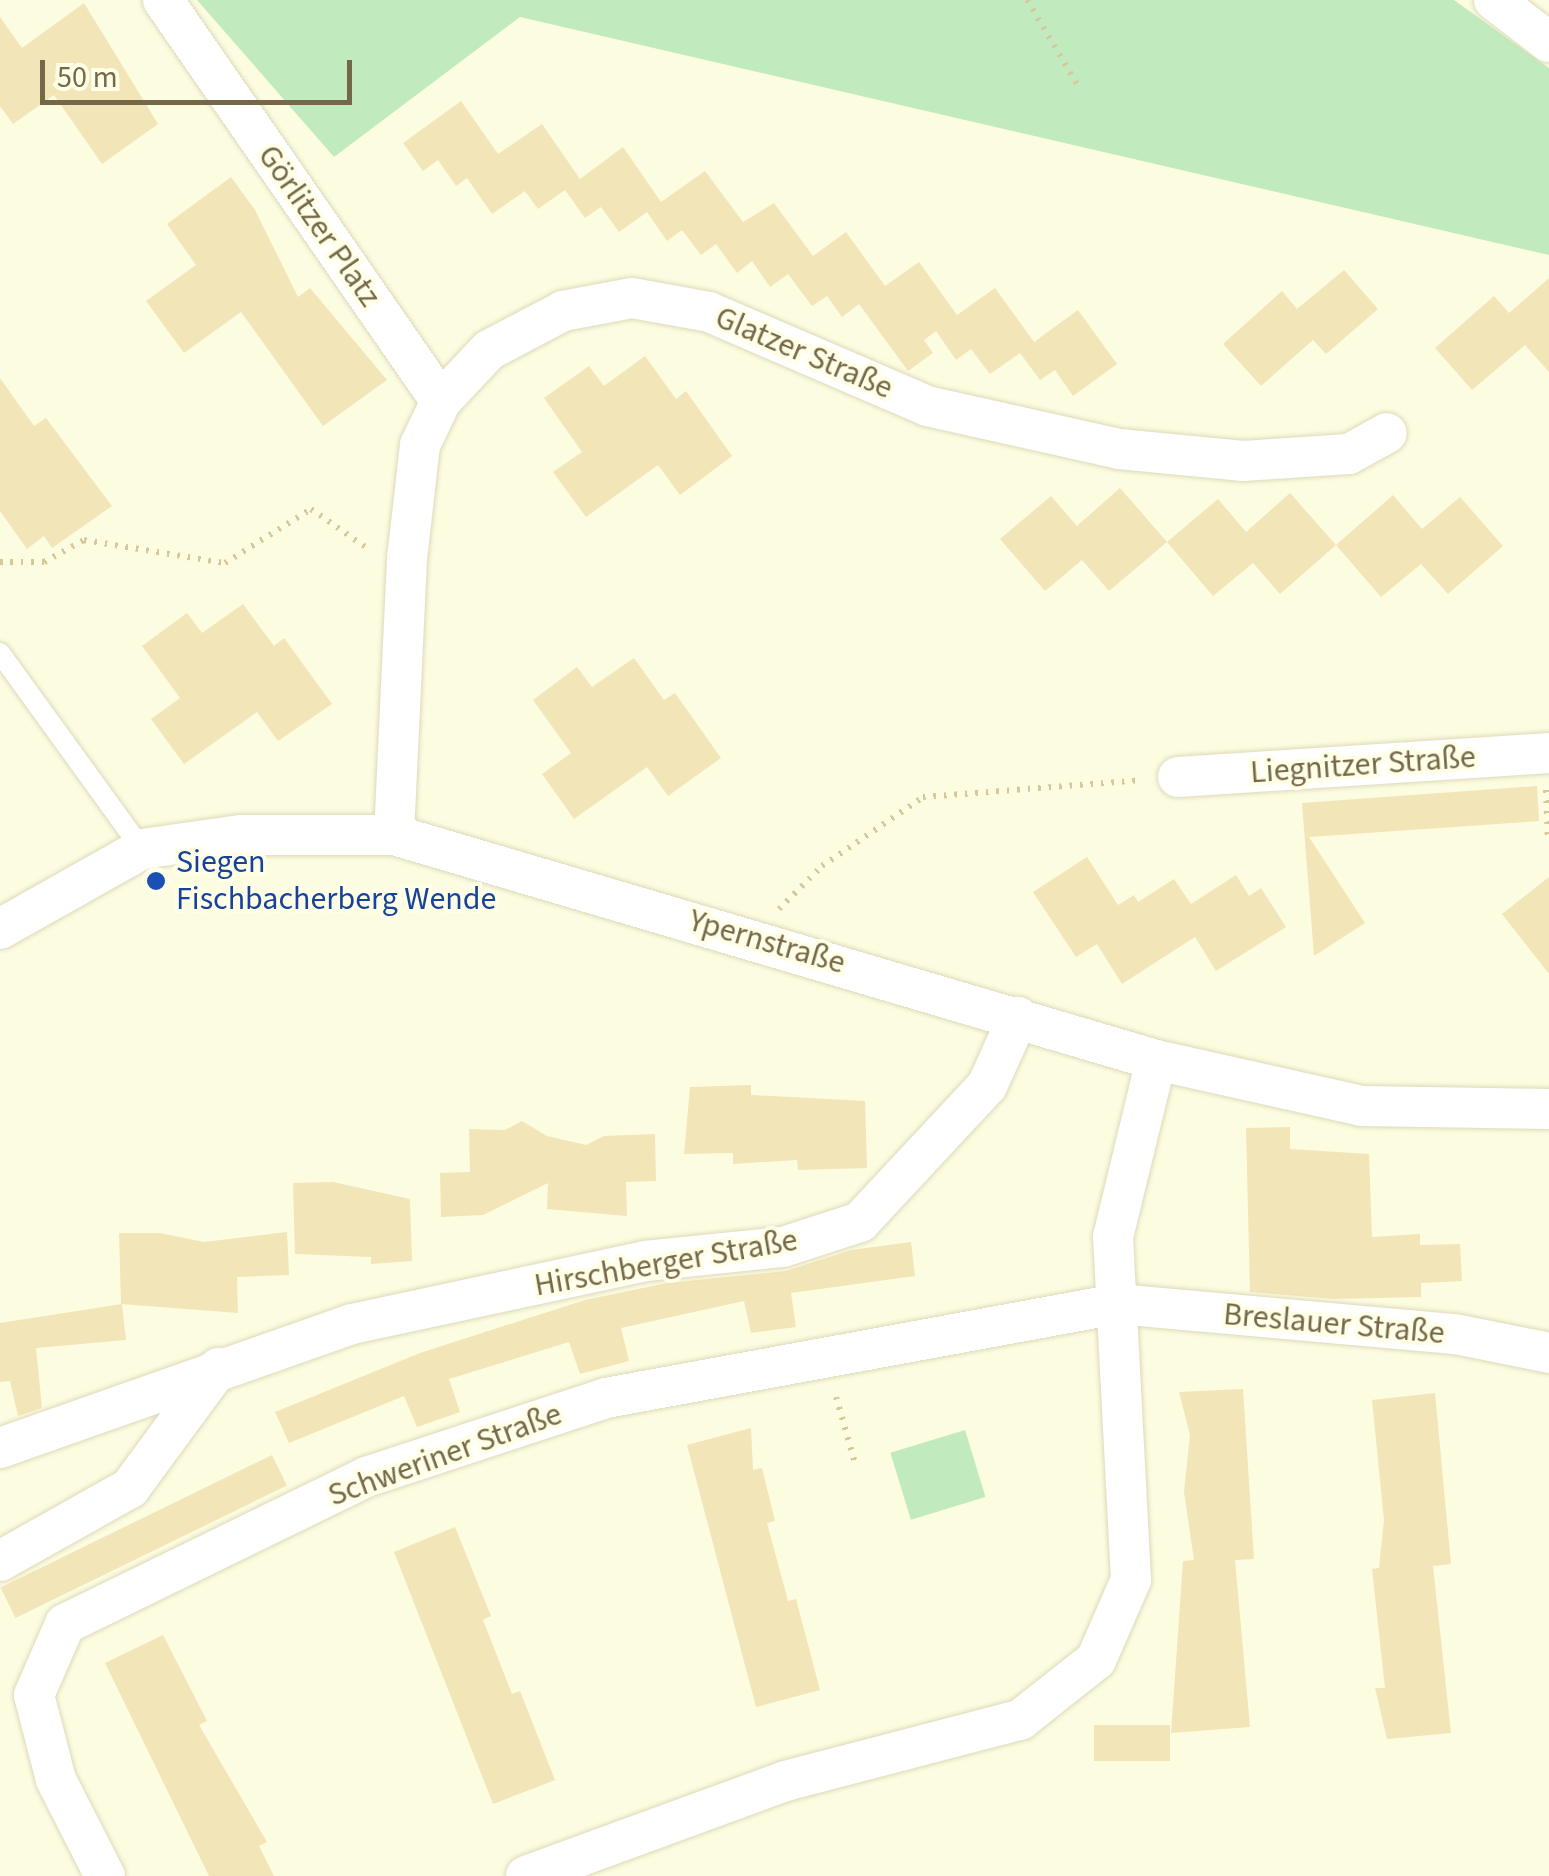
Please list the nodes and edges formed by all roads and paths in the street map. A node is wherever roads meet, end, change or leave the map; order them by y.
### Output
1 (163, 0) edge
2 (1026, 0) edge
3 (1494, 0) edge
4 (1549, 42) edge
5 (1078, 86) dead end
6 (441, 402) junction
7 (1388, 432) dead end
8 (406, 558) junction
9 (0, 562) edge
10 (0, 653) edge
11 (1549, 753) edge
12 (1178, 777) joint
13 (394, 836) junction
14 (142, 849) junction
15 (0, 929) edge
16 (752, 936) junction
17 (1018, 1017) junction
18 (1156, 1060) junction
19 (1549, 1109) edge
20 (1117, 1304) junction
21 (1549, 1353) edge
22 (825, 1360) junction
23 (218, 1368) junction
24 (0, 1448) edge
25 (854, 1463) dead end
26 (0, 1561) edge
27 (105, 1876) edge
28 (526, 1876) edge

1 - 6 street, Görlitzer Platz
2 - 5 path
3 - 4 street
6 - 7 street, Glatzer Straße
6 - 8 street, Glatzer Straße
8 - 9 path
8 - 13 street, Glatzer Straße
10 - 14 lane
11 - 12 street, Liegnitzer Straße
12 - 16 path
13 - 14 street, Ypernstraße
13 - 16 street, Ypernstraße
14 - 15 street, Ypernstraße
16 - 17 street, Ypernstraße
17 - 18 street, Ypernstraße
17 - 23 street, Hirschberger Straße
18 - 19 street, Ypernstraße
18 - 20 street
20 - 21 street, Breslauer Straße
20 - 22 street, Schweriner Straße
20 - 28 street
22 - 25 path
22 - 27 street, Schweriner Straße
23 - 24 street, Hirschberger Straße
23 - 26 street

